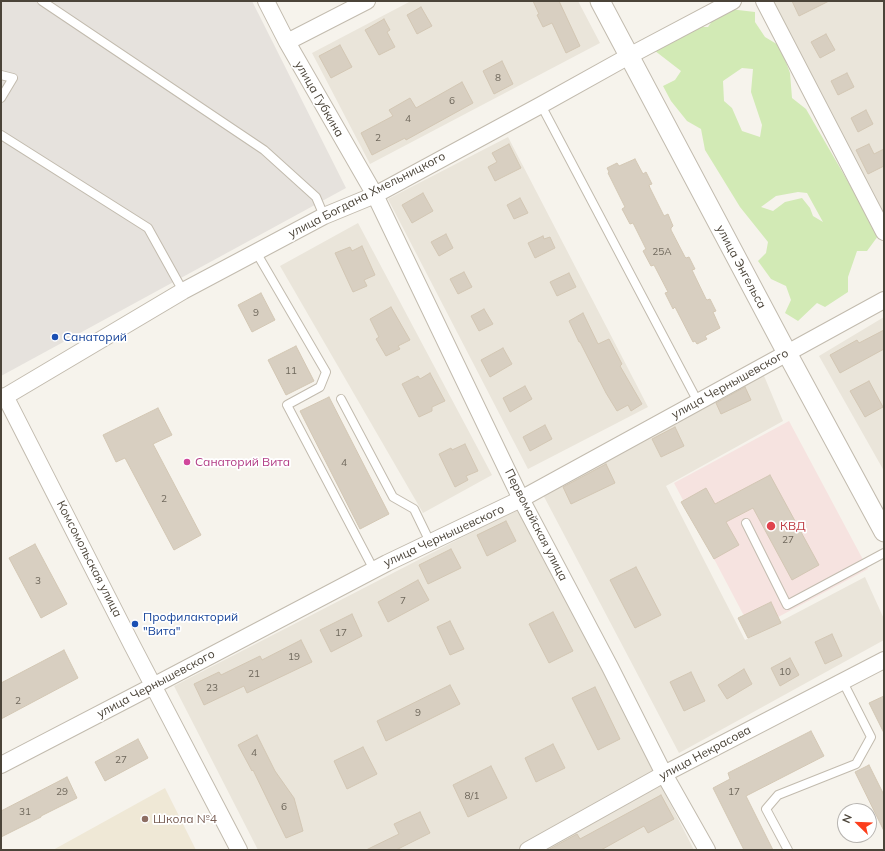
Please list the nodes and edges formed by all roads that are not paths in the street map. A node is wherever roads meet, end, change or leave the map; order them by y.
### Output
1 (42, 1) edge
2 (266, 1) edge
3 (367, 1) edge
4 (600, 1) edge
5 (733, 1) edge
6 (764, 1) edge
7 (286, 42) junction
8 (629, 56) junction
9 (1, 75) edge
10 (1, 98) edge
11 (541, 105) junction
12 (1, 135) edge
13 (374, 195) junction
14 (324, 216) junction
15 (884, 232) edge
16 (256, 252) junction
17 (183, 291) junction
18 (884, 300) edge
19 (786, 353) junction
20 (3, 397) edge
21 (341, 398) dead end
22 (698, 402) junction
23 (522, 499) junction
24 (746, 523) dead end
25 (884, 532) edge
26 (430, 542) junction
27 (884, 553) edge
28 (374, 570) junction
29 (884, 660) edge
30 (843, 682) junction
31 (153, 686) junction
32 (1, 765) edge
33 (664, 774) junction
34 (239, 850) edge
35 (528, 850) edge
36 (707, 850) edge
37 (788, 850) edge

1 - 14 lane
2 - 7 street, улица Губкина
3 - 7 street
4 - 8 street, улица Энгельса
5 - 8 street, улица Богдана Хмельницкого
6 - 15 street
7 - 13 street, улица Губкина
8 - 11 street, улица Богдана Хмельницкого
8 - 19 street, улица Энгельса
9 - 10 lane
11 - 13 street, улица Богдана Хмельницкого
11 - 22 lane
12 - 17 lane
13 - 14 street, улица Богдана Хмельницкого
13 - 23 street, Первомайская улица
14 - 16 street, улица Богдана Хмельницкого
16 - 17 street, улица Богдана Хмельницкого
16 - 28 lane
17 - 20 street, улица Богдана Хмельницкого
18 - 19 street, улица Чернышевского
19 - 22 street, улица Чернышевского
19 - 25 street, улица Энгельса
20 - 31 street, Комсомольская улица
21 - 26 lane
22 - 23 street, улица Чернышевского
23 - 26 street, улица Чернышевского
23 - 33 street, Первомайская улица
24 - 27 lane
26 - 28 street, улица Чернышевского
28 - 31 street, улица Чернышевского
29 - 30 street, улица Некрасова
30 - 33 street, улица Некрасова
30 - 37 lane
31 - 32 street, улица Чернышевского
31 - 34 street, Комсомольская улица
33 - 35 street, улица Некрасова
33 - 36 street, Первомайская улица

